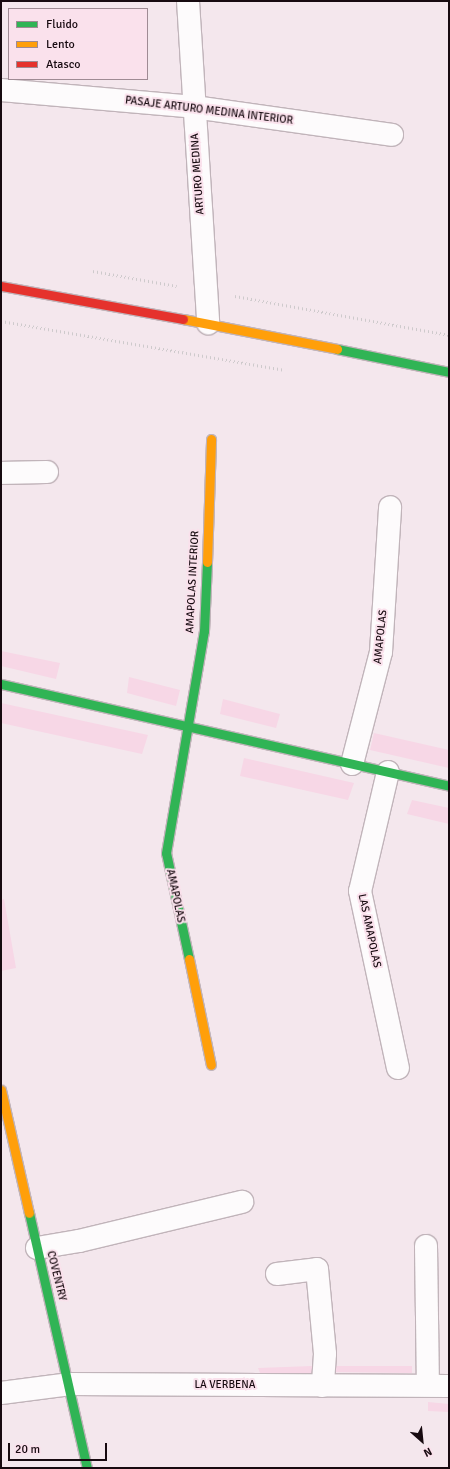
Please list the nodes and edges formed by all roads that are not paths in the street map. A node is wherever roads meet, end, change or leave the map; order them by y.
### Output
1 (188, 1) edge
2 (1, 90) edge
3 (194, 107) junction
4 (392, 135) dead end
5 (1, 286) edge
6 (208, 323) junction
7 (449, 372) edge
8 (211, 439) dead end
9 (47, 472) dead end
10 (1, 473) edge
11 (390, 507) dead end
12 (1, 684) edge
13 (186, 725) junction
14 (352, 764) junction
15 (388, 772) junction
16 (449, 786) edge
17 (211, 1065) dead end
18 (398, 1068) dead end
19 (1, 1090) edge
20 (242, 1202) dead end
21 (426, 1246) dead end
22 (37, 1248) junction
23 (277, 1274) dead end
24 (70, 1384) junction
25 (322, 1386) junction
26 (439, 1386) edge
27 (1, 1393) edge
28 (87, 1468) edge

1 - 3 street, ARTURO MEDINA
2 - 3 street, PASAJE ARTURO MEDINA INTERIOR
3 - 4 street, PASAJE ARTURO MEDINA INTERIOR
3 - 6 street, ARTURO MEDINA
5 - 6 street
6 - 7 street
8 - 13 street, AMAPOLAS INTERIOR
9 - 10 street
11 - 14 street, AMAPOLAS
12 - 13 street
13 - 14 street
13 - 17 street, AMAPOLAS
14 - 15 street
15 - 16 street
15 - 18 street, LAS AMAPOLAS
19 - 22 street, COVENTRY
20 - 22 street
21 - 26 street
22 - 24 street, COVENTRY
23 - 25 street
24 - 25 street, LA VERBENA
24 - 27 street, LA VERBENA
24 - 28 street, COVENTRY
25 - 26 street, LA VERBENA

